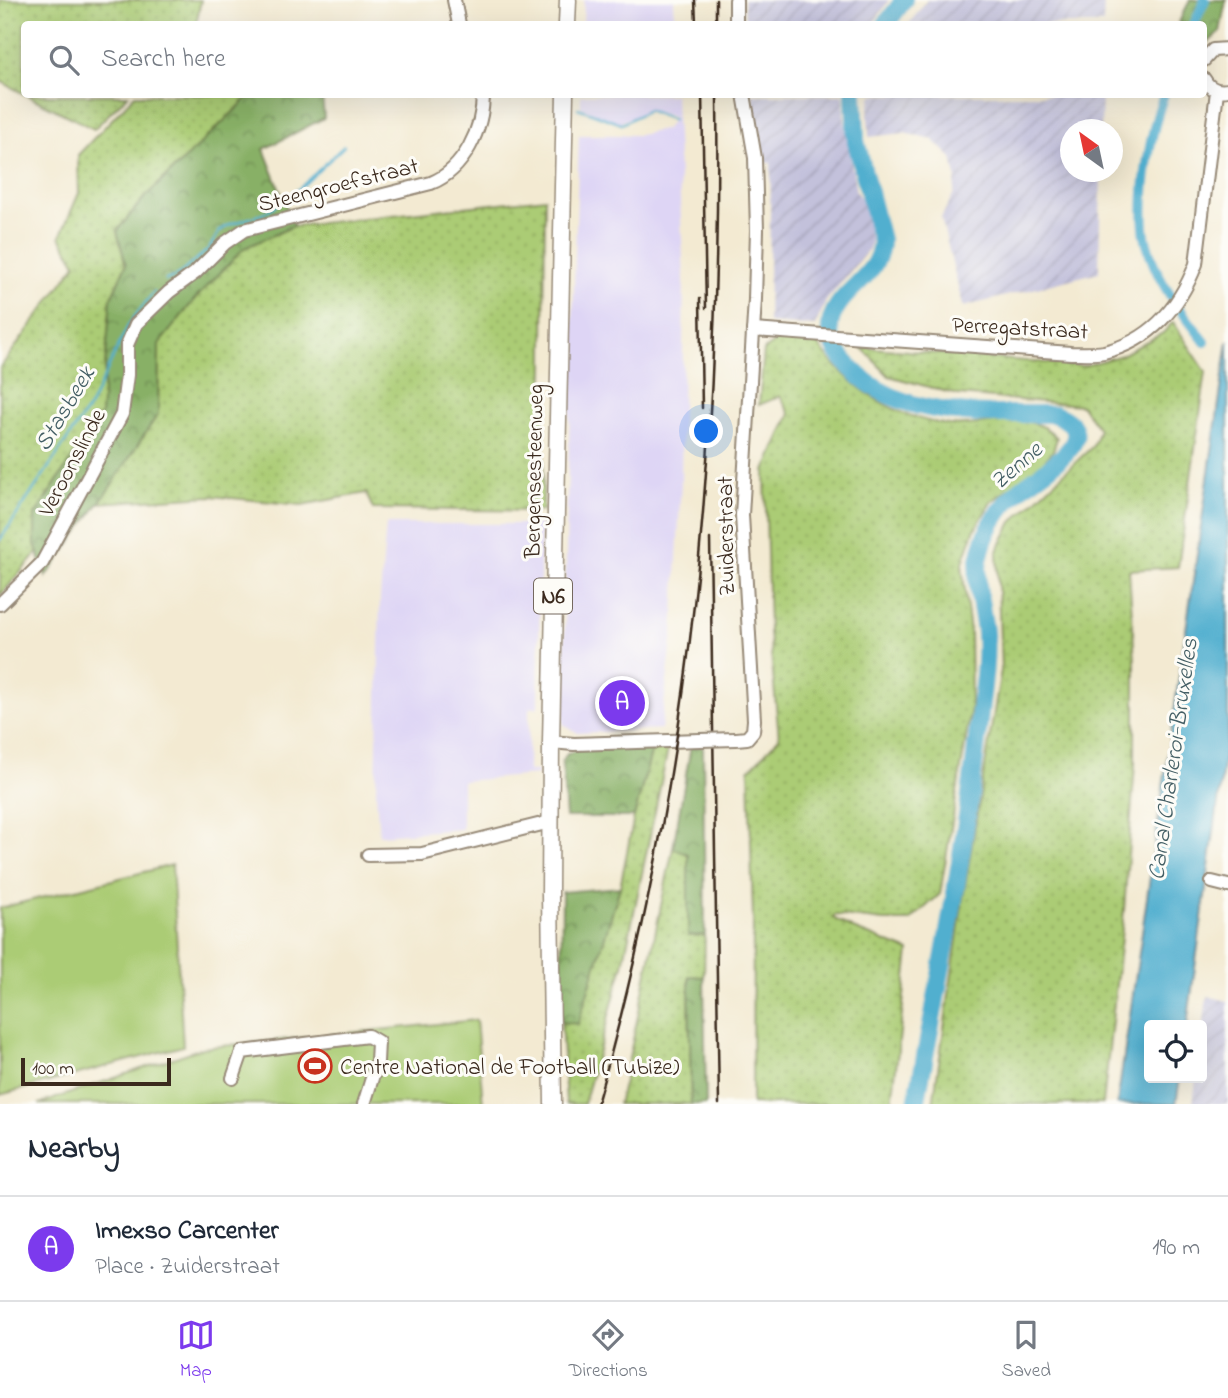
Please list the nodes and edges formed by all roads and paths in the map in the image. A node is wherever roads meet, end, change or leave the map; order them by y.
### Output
1 (454, 0) edge
2 (568, 0) edge
3 (736, 0) edge
4 (458, 21) edge
5 (567, 21) edge
6 (736, 21) edge
7 (1228, 48) edge
8 (1207, 56) edge
9 (1207, 84) edge
10 (1223, 90) edge
11 (483, 98) edge
12 (565, 98) edge
13 (745, 98) edge
14 (169, 292) joint
15 (753, 330) junction
16 (0, 604) edge
17 (551, 742) junction
18 (550, 822) junction
19 (368, 855) dead end
20 (1212, 883) dead end
21 (1228, 886) edge
22 (233, 1078) dead end
23 (364, 1104) edge
24 (553, 1104) edge

1 - 4 street
2 - 5 main road
3 - 6 street
7 - 8 street
9 - 10 street
10 - 15 street, Perregatstraat
11 - 14 street, Steengroefstraat
12 - 17 main road, Bergensesteenweg / N6
13 - 15 street, Zuiderstraat
14 - 16 street, Veroonslinde
15 - 17 street, Zuiderstraat, bridge
17 - 18 main road, Bergensesteenweg / N6
18 - 19 street
18 - 24 main road, Bergensesteenweg / N6
20 - 21 street
22 - 23 street

